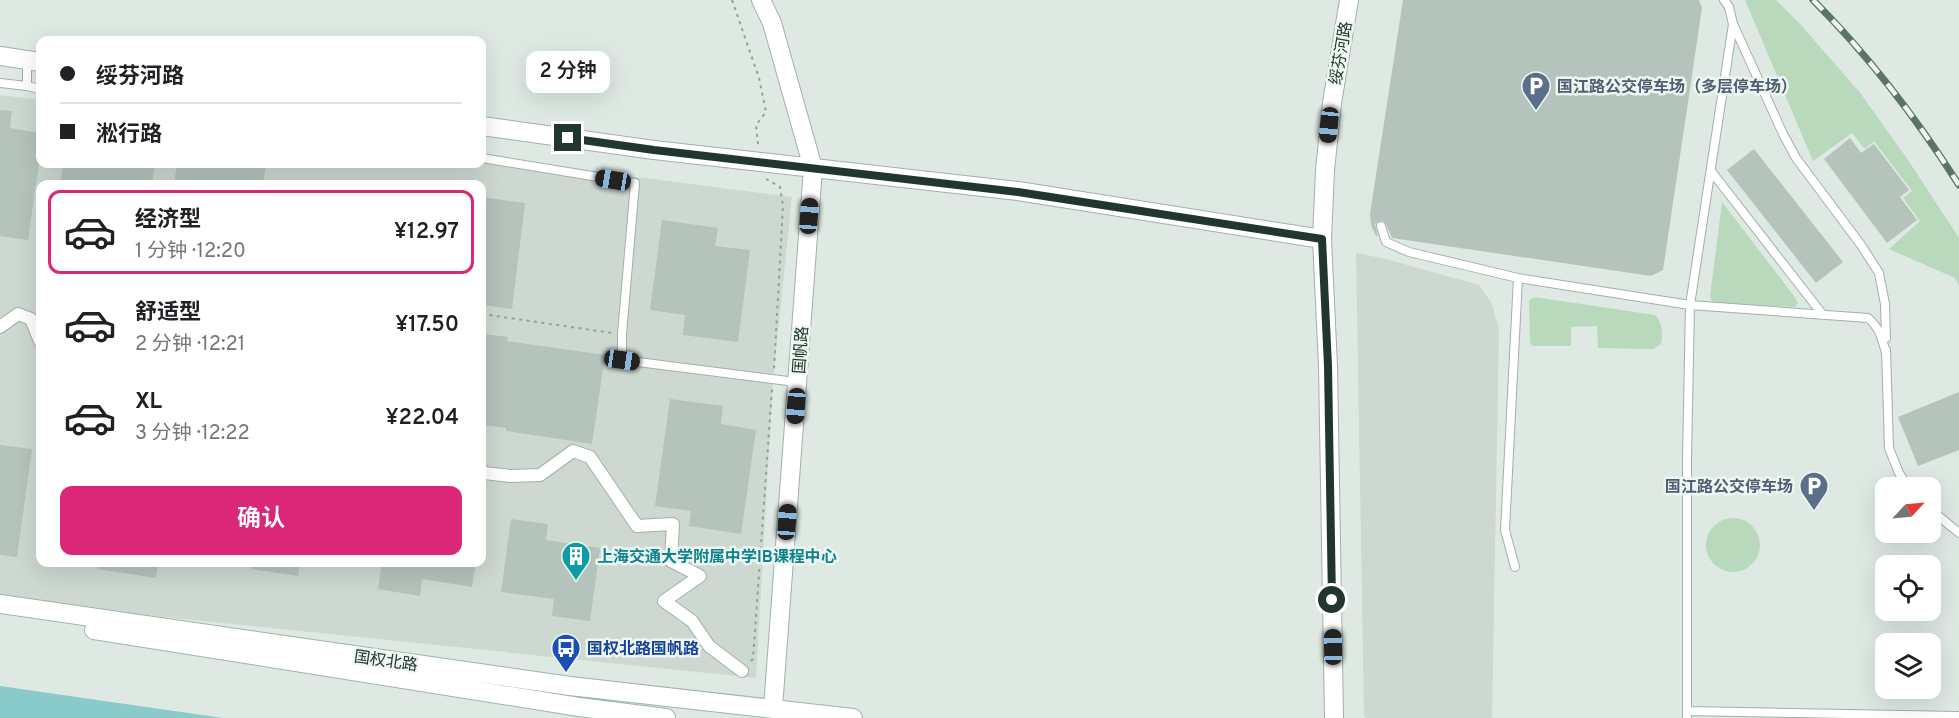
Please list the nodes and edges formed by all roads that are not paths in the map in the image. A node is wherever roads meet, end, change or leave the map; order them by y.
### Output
1 (761, 0) edge
2 (1349, 0) edge
3 (1725, 0) edge
4 (1733, 24) junction
5 (0, 56) edge
6 (34, 61) edge
7 (0, 83) edge
8 (27, 86) junction
9 (36, 87) edge
10 (486, 127) edge
11 (486, 159) edge
12 (813, 168) junction
13 (1711, 171) junction
14 (1381, 226) dead end
15 (1322, 239) junction
16 (1518, 278) junction
17 (1690, 305) junction
18 (1823, 315) junction
19 (0, 327) edge
20 (36, 332) edge
21 (1886, 353) junction
22 (797, 382) junction
23 (486, 473) edge
24 (1902, 477) edge
25 (1941, 517) edge
26 (1959, 533) edge
27 (1515, 567) dead end
28 (0, 604) edge
29 (0, 615) edge
30 (742, 671) road end
31 (773, 708) junction
32 (1687, 715) edge
33 (1959, 716) edge
34 (666, 718) edge
35 (854, 718) edge
36 (1334, 718) edge

1 - 12 street, 国帆路
2 - 15 street, 绥芬河路
3 - 4 lane
4 - 13 lane
4 - 21 lane
5 - 6 street
6 - 8 lane
7 - 8 lane
8 - 9 lane
10 - 12 street
11 - 22 lane
12 - 15 street
12 - 22 street, 国帆路
13 - 17 lane
13 - 18 lane
14 - 16 lane
15 - 36 street, 绥芬河路
16 - 17 lane
16 - 27 lane
17 - 18 lane
17 - 32 lane
18 - 21 lane
19 - 20 street
21 - 24 lane
22 - 31 street, 国帆路
23 - 30 street
25 - 26 lane
28 - 31 street, 国权北路
29 - 34 street, 国权北路
31 - 35 street, 国权北路
32 - 33 lane

